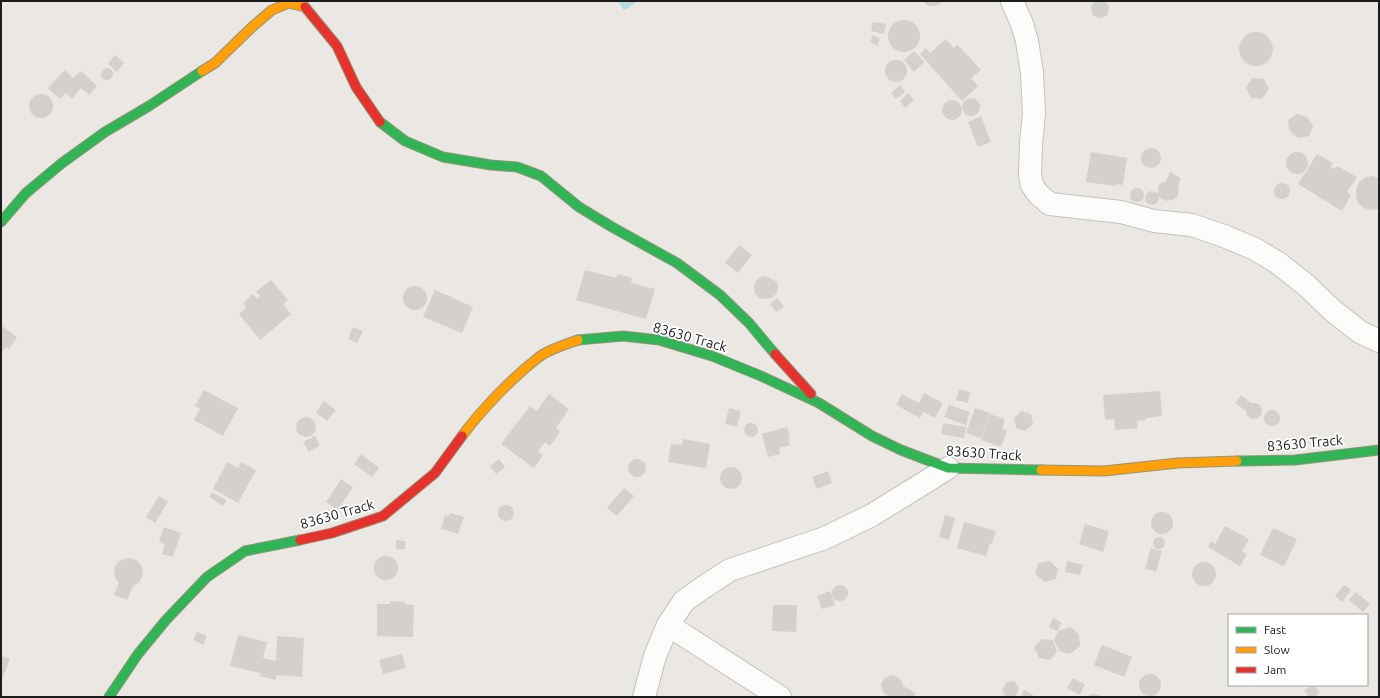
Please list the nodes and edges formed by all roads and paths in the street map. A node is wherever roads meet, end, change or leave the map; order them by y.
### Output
1 (1012, 1) edge
2 (1, 222) edge
3 (1379, 341) edge
4 (818, 403) junction
5 (1379, 450) edge
6 (948, 468) junction
7 (668, 625) junction
8 (109, 697) edge
9 (644, 697) edge
10 (780, 697) edge

1 - 3 street
2 - 4 street
4 - 6 street, 83630 Track
4 - 8 street, 83630 Track
5 - 6 street, 83630 Track
6 - 7 street
7 - 9 street
7 - 10 street

